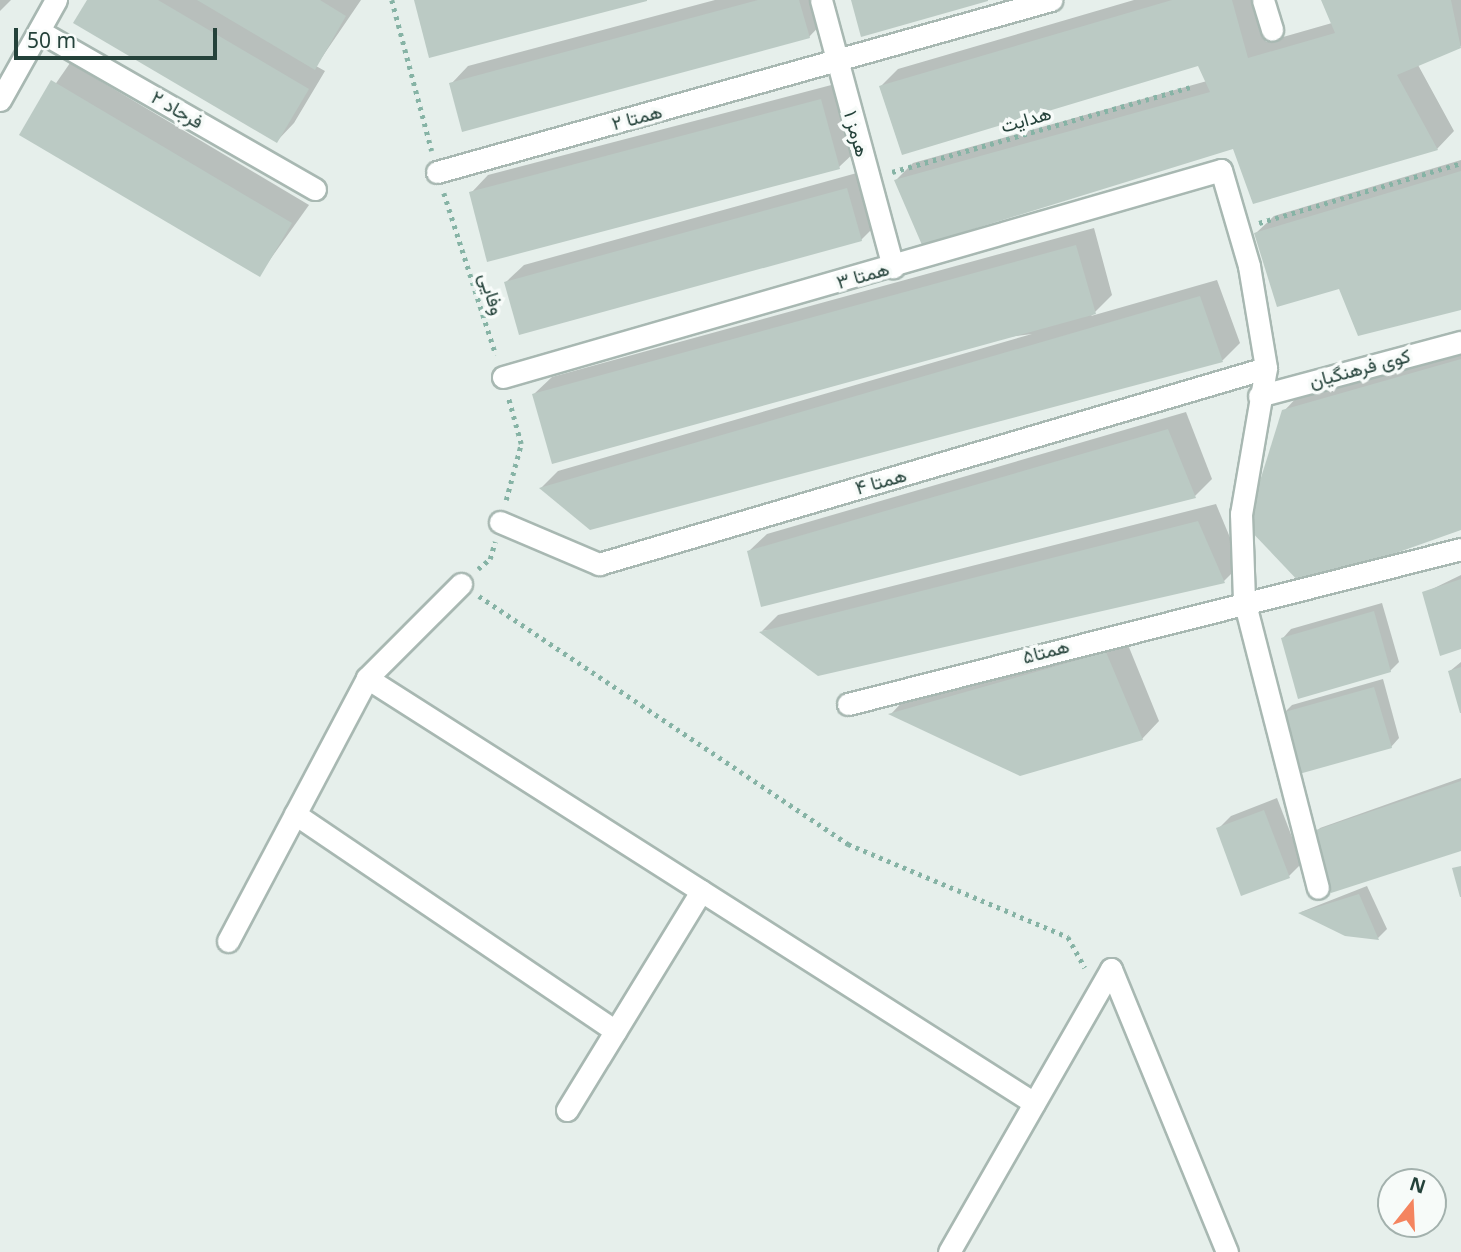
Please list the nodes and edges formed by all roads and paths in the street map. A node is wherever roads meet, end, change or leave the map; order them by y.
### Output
1 (56, 0) edge
2 (392, 0) edge
3 (821, 0) edge
4 (1051, 0) edge
5 (1262, 0) edge
6 (1272, 30) dead end
7 (38, 31) junction
8 (836, 65) junction
9 (1191, 88) dead end
10 (0, 100) edge
11 (1461, 163) edge
12 (438, 172) junction
13 (869, 179) junction
14 (315, 188) dead end
15 (1238, 229) junction
16 (893, 267) junction
17 (1461, 342) edge
18 (1266, 368) junction
19 (503, 377) junction
20 (1259, 396) junction
21 (500, 522) junction
22 (1461, 549) edge
23 (461, 584) junction
24 (1244, 600) junction
25 (367, 678) junction
26 (848, 704) dead end
27 (295, 814) junction
28 (1318, 888) dead end
29 (701, 891) junction
30 (228, 941) dead end
31 (1097, 992) junction
32 (615, 1031) junction
33 (1034, 1103) junction
34 (567, 1110) dead end
35 (949, 1252) edge
36 (1227, 1252) edge

1 - 7 street
2 - 12 path, وفایی
3 - 8 street, هرمز ۱
4 - 8 street, همتا ۲
5 - 6 street
7 - 10 street
7 - 14 street, فرجاد ۲
8 - 12 street, همتا ۲
8 - 13 street, هرمز ۱
9 - 13 path, هدایت
11 - 15 path
12 - 19 path, وفایی
13 - 16 street, هرمز ۱
15 - 16 street, همتا ۳
15 - 18 street
16 - 19 street, همتا ۳
17 - 20 street, کوی فرهنگیان
18 - 20 street
18 - 21 street, همتا ۴
19 - 21 path, وفایی
20 - 24 street
21 - 23 path, وفایی
22 - 24 street, همتا۵
23 - 25 street
23 - 31 path
24 - 26 street, همتا۵
24 - 28 street
25 - 27 street
25 - 29 street
27 - 30 street
27 - 32 street
29 - 32 street
29 - 33 street
31 - 33 street
31 - 36 street
32 - 34 street
33 - 35 street

